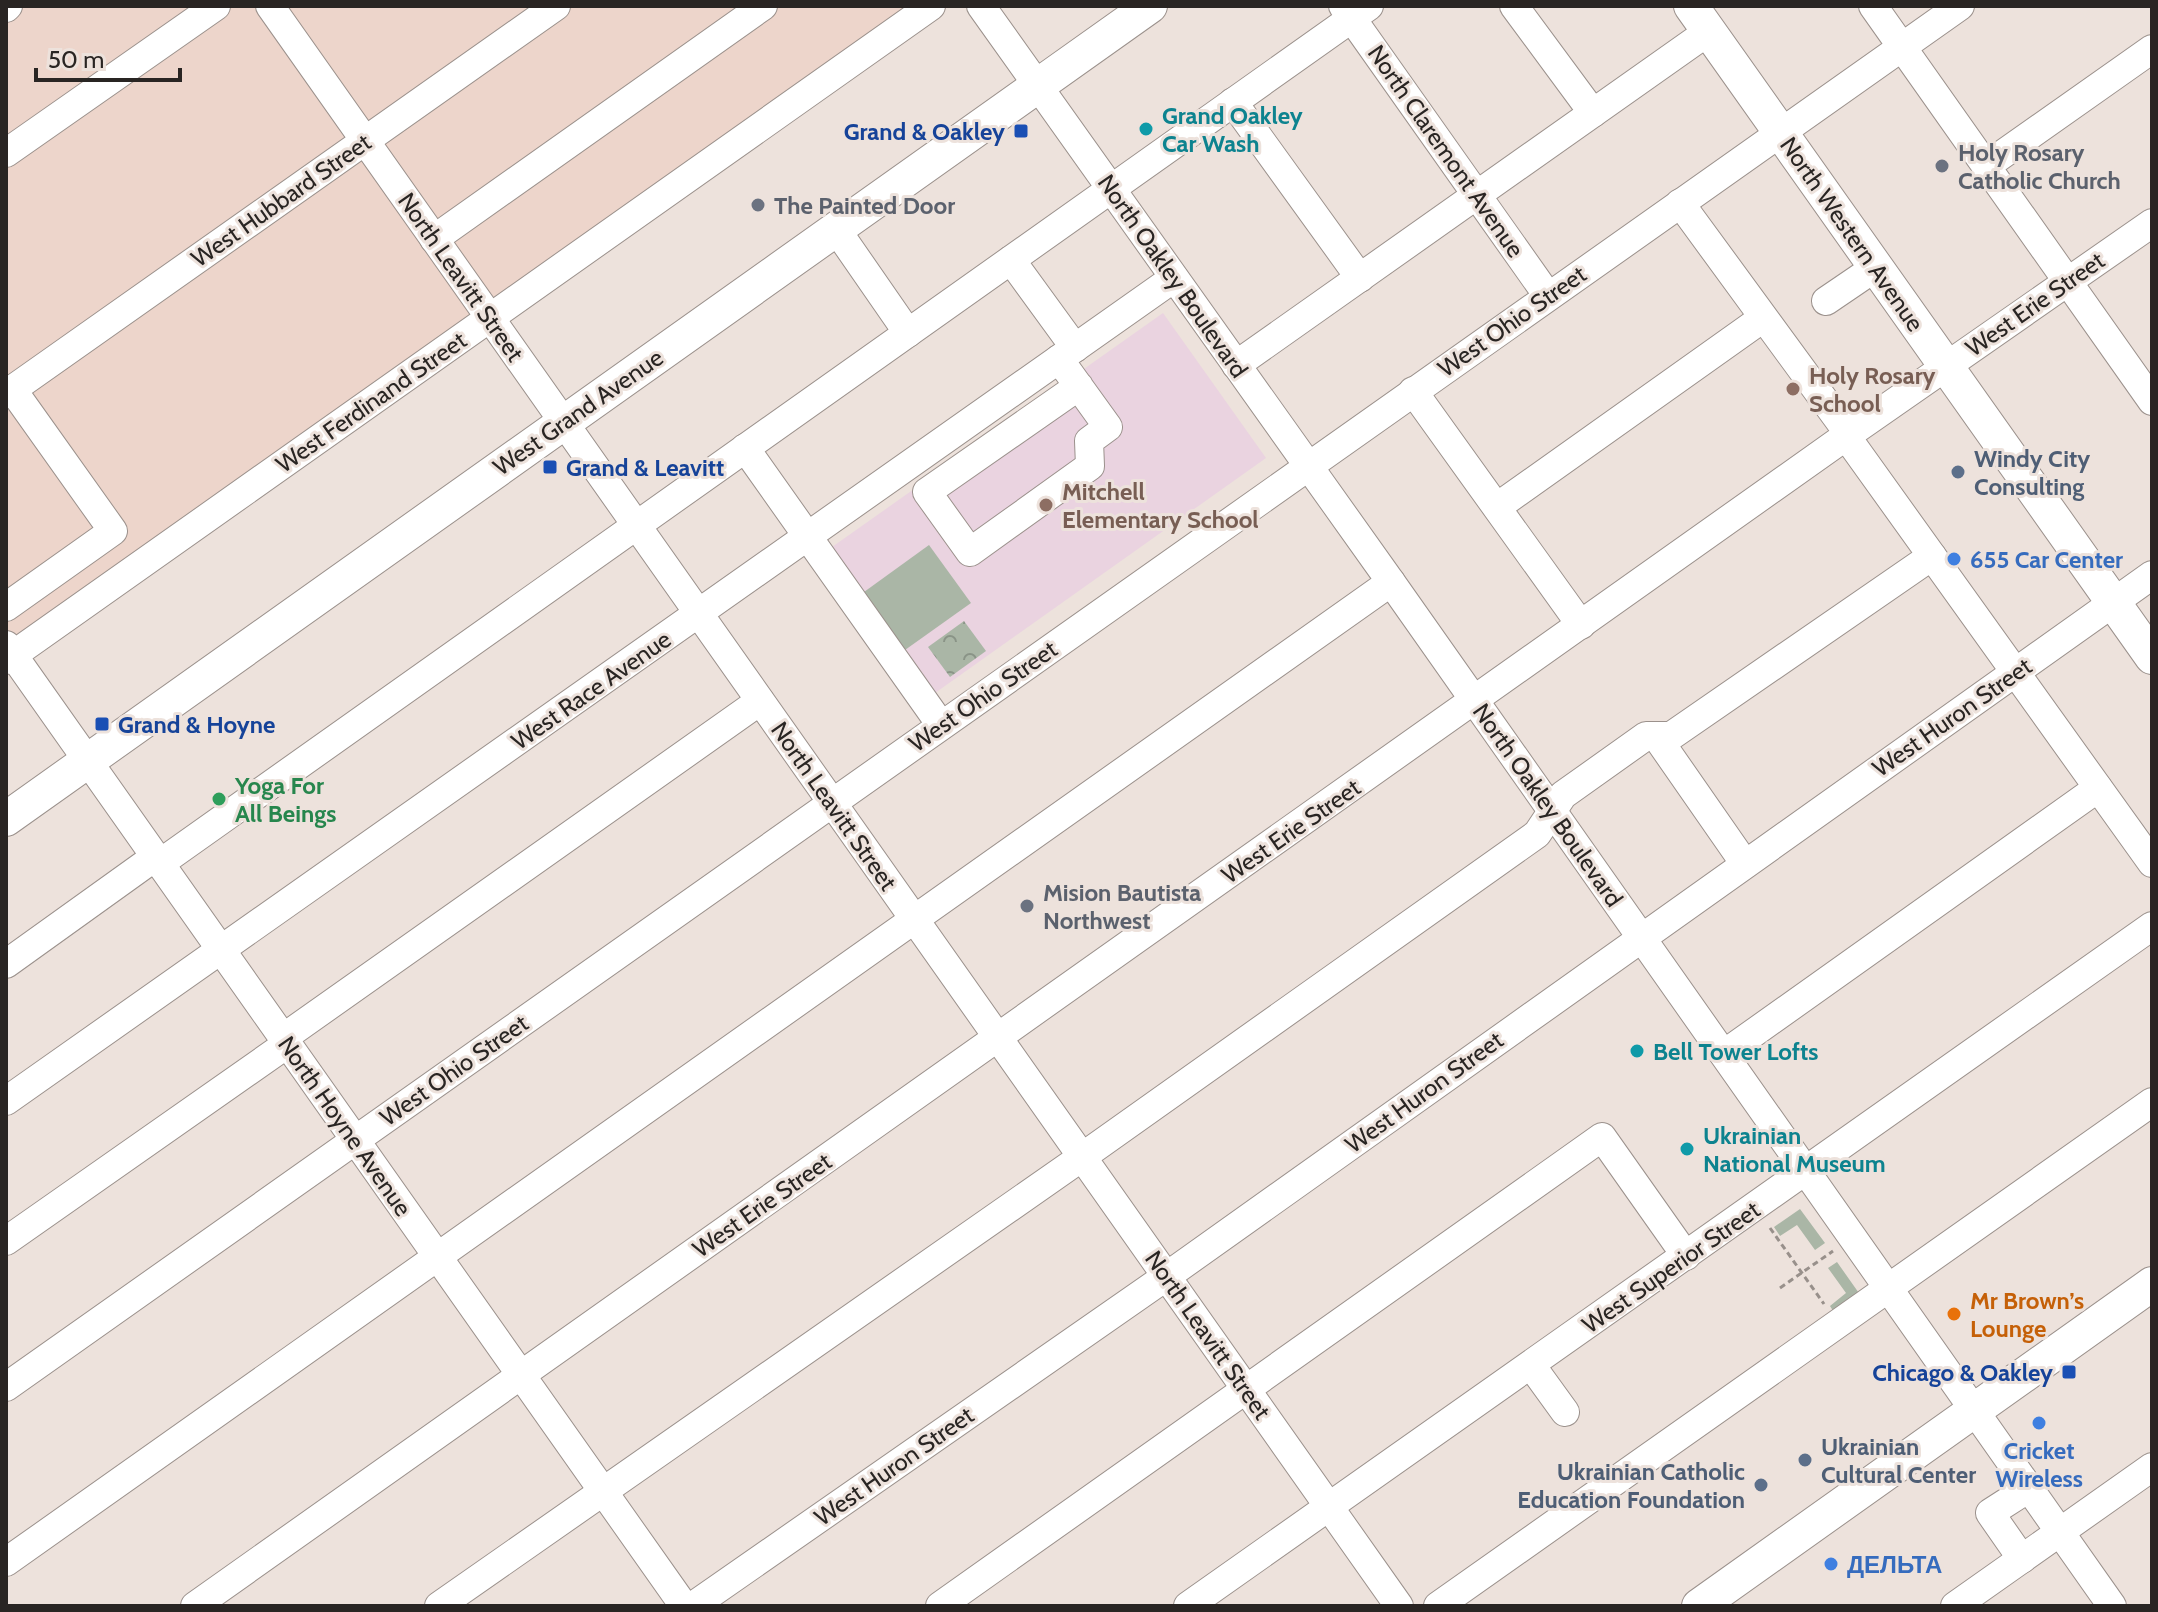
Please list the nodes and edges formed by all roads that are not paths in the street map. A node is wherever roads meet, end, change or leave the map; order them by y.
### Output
1 (216, 6) edge
2 (270, 6) edge
3 (556, 6) edge
4 (763, 6) edge
5 (931, 6) edge
6 (981, 6) edge
7 (1150, 6) edge
8 (1514, 6) edge
9 (1873, 6) edge
10 (1960, 6) edge
11 (1355, 10) edge
12 (1700, 19) edge
13 (1902, 47) junction
14 (2152, 49) edge
15 (1037, 86) junction
16 (1233, 102) junction
17 (1593, 113) junction
18 (1780, 131) junction
19 (365, 141) junction
20 (6, 153) edge
21 (1986, 166) junction
22 (1111, 189) junction
23 (1477, 195) junction
24 (1680, 203) junction
25 (2152, 223) edge
26 (836, 229) junction
27 (434, 239) junction
28 (1011, 260) junction
29 (1876, 267) junction
30 (1174, 278) junction
31 (1360, 278) junction
32 (2067, 282) junction
33 (1548, 296) junction
34 (1826, 301) dead end
35 (490, 318) junction
36 (1763, 318) junction
37 (908, 333) junction
38 (1067, 353) junction
39 (1236, 365) junction
40 (1946, 366) junction
41 (1079, 386) junction
42 (1413, 391) junction
43 (9, 392) edge
44 (2152, 400) edge
45 (564, 422) junction
46 (1848, 435) junction
47 (745, 448) junction
48 (1308, 466) junction
49 (1497, 507) junction
50 (637, 526) junction
51 (808, 537) junction
52 (1932, 556) junction
53 (2152, 575) edge
54 (1391, 582) junction
55 (2113, 602) junction
56 (6, 607) edge
57 (699, 614) junction
58 (1581, 625) junction
59 (8, 653) edge
60 (2152, 657) edge
61 (2015, 672) junction
62 (760, 701) junction
63 (1475, 701) junction
64 (941, 725) junction
65 (1656, 736) junction
66 (87, 761) junction
67 (2098, 788) junction
68 (832, 802) junction
69 (9, 809) edge
70 (1553, 812) junction
71 (157, 860) junction
72 (2152, 863) edge
73 (1745, 864) junction
74 (914, 919) junction
75 (2152, 926) edge
76 (1642, 937) junction
77 (220, 949) junction
78 (6, 964) edge
79 (998, 1038) junction
80 (285, 1041) junction
81 (1724, 1054) junction
82 (6, 1101) edge
83 (2152, 1102) edge
84 (355, 1140) junction
85 (1082, 1157) junction
86 (1807, 1172) junction
87 (6, 1241) edge
88 (1686, 1256) junction
89 (437, 1257) junction
90 (1167, 1276) junction
91 (2152, 1284) edge
92 (1889, 1288) junction
93 (1531, 1365) junction
94 (521, 1375) junction
95 (6, 1387) edge
96 (1246, 1389) junction
97 (1974, 1409) junction
98 (1565, 1412) dead end
99 (2152, 1467) edge
100 (2029, 1488) junction
101 (603, 1491) junction
102 (1329, 1507) junction
103 (2060, 1532) junction
104 (2022, 1559) junction
105 (6, 1562) edge
106 (195, 1606) edge
107 (439, 1606) edge
108 (684, 1606) edge
109 (693, 1606) edge
110 (940, 1606) edge
111 (1188, 1606) edge
112 (1399, 1606) edge
113 (1438, 1606) edge
114 (1699, 1606) edge
115 (1955, 1606) edge
116 (2112, 1606) edge

1 - 20 street
2 - 19 street, North Leavitt Street
3 - 19 street, West Hubbard Street
4 - 27 street
5 - 35 street, West Ferdinand Street
6 - 15 street, North Oakley Boulevard
7 - 15 main road, West Grand Avenue
8 - 17 street
9 - 13 street
10 - 13 street, West Ohio Street
11 - 16 street
11 - 23 street, North Claremont Avenue
12 - 17 street
12 - 18 main road, North Western Avenue
13 - 18 street, West Ohio Street
13 - 21 street
14 - 21 street
15 - 22 street, North Oakley Boulevard
15 - 26 main road, West Grand Avenue
16 - 22 street
16 - 31 street
17 - 23 street
18 - 24 street, West Ohio Street
18 - 29 main road, North Western Avenue
19 - 27 street, North Leavitt Street
19 - 43 street, West Hubbard Street
21 - 32 street
22 - 28 street
22 - 30 street, North Oakley Boulevard
23 - 31 street
23 - 33 street, North Claremont Avenue
24 - 33 street, West Ohio Street
24 - 36 street
25 - 32 street, West Erie Street
26 - 37 street
26 - 45 main road, West Grand Avenue
27 - 35 street, North Leavitt Street
28 - 37 street
28 - 38 street
29 - 34 street
29 - 40 main road, North Western Avenue
30 - 38 street, West Race Avenue
30 - 39 street, North Oakley Boulevard
31 - 39 street
32 - 40 street, West Erie Street
32 - 44 street
33 - 42 street, West Ohio Street
35 - 45 street, North Leavitt Street
35 - 59 street, West Ferdinand Street
36 - 46 street
36 - 49 street
37 - 47 street
38 - 41 street
38 - 51 street, West Race Avenue
39 - 48 street, North Oakley Boulevard
40 - 46 street, West Erie Street
40 - 55 main road, North Western Avenue
41 - 41 street
42 - 48 street, West Ohio Street
42 - 49 street
43 - 56 street
45 - 50 street, North Leavitt Street
45 - 66 main road, West Grand Avenue
46 - 52 street
46 - 58 street, West Erie Street
47 - 50 street
47 - 51 street
48 - 54 street, North Oakley Boulevard
48 - 64 street, West Ohio Street
49 - 58 street
50 - 57 street, North Leavitt Street
50 - 71 street
51 - 57 street, West Race Avenue
51 - 64 street
52 - 61 street
52 - 65 street
53 - 55 street, West Huron Street
54 - 63 street, North Oakley Boulevard
54 - 74 street
55 - 60 main road, North Western Avenue
55 - 61 street, West Huron Street
57 - 62 street, North Leavitt Street
57 - 77 street, West Race Avenue
58 - 63 street, West Erie Street
59 - 66 street, North Hoyne Avenue
61 - 67 street
61 - 73 street, West Huron Street
62 - 68 street, North Leavitt Street
62 - 80 street
63 - 70 street, North Oakley Boulevard
63 - 79 street, West Erie Street
64 - 68 street, West Ohio Street
65 - 70 street
65 - 73 street
66 - 69 main road, West Grand Avenue
66 - 71 street, North Hoyne Avenue
67 - 72 street
67 - 81 street
68 - 74 street, North Leavitt Street
68 - 84 street, West Ohio Street
70 - 76 street, North Oakley Boulevard
70 - 85 street
71 - 77 street, North Hoyne Avenue
71 - 78 street
73 - 76 street, West Huron Street
74 - 79 street, North Leavitt Street
74 - 89 street
75 - 86 street, West Superior Street
76 - 81 street, North Oakley Boulevard
76 - 90 street, West Huron Street
77 - 80 street, North Hoyne Avenue
77 - 82 street, West Race Avenue
79 - 85 street, North Leavitt Street
79 - 94 street, West Erie Street
80 - 84 street, North Hoyne Avenue
80 - 87 street
81 - 86 street, North Oakley Boulevard
83 - 92 street
84 - 89 street, North Hoyne Avenue
84 - 95 street, West Ohio Street
85 - 90 street, North Leavitt Street
85 - 101 street
86 - 88 street, West Superior Street
86 - 92 street, North Oakley Boulevard
88 - 93 street, West Superior Street
88 - 96 street
89 - 94 street, North Hoyne Avenue
89 - 105 street
90 - 96 street, North Leavitt Street
90 - 109 street, West Huron Street
91 - 97 main road
92 - 97 street, North Oakley Boulevard
92 - 113 street
93 - 98 street
93 - 102 street, West Superior Street
94 - 101 street, North Hoyne Avenue
94 - 106 street, West Erie Street
96 - 102 street, North Leavitt Street
96 - 110 street
97 - 100 street, North Oakley Boulevard
97 - 114 main road
99 - 103 street
100 - 103 street, North Oakley Boulevard
100 - 104 street
101 - 107 street
101 - 108 street, North Hoyne Avenue
102 - 111 street, West Superior Street
102 - 112 street, North Leavitt Street
103 - 104 street
103 - 116 street, North Oakley Boulevard
104 - 115 street

